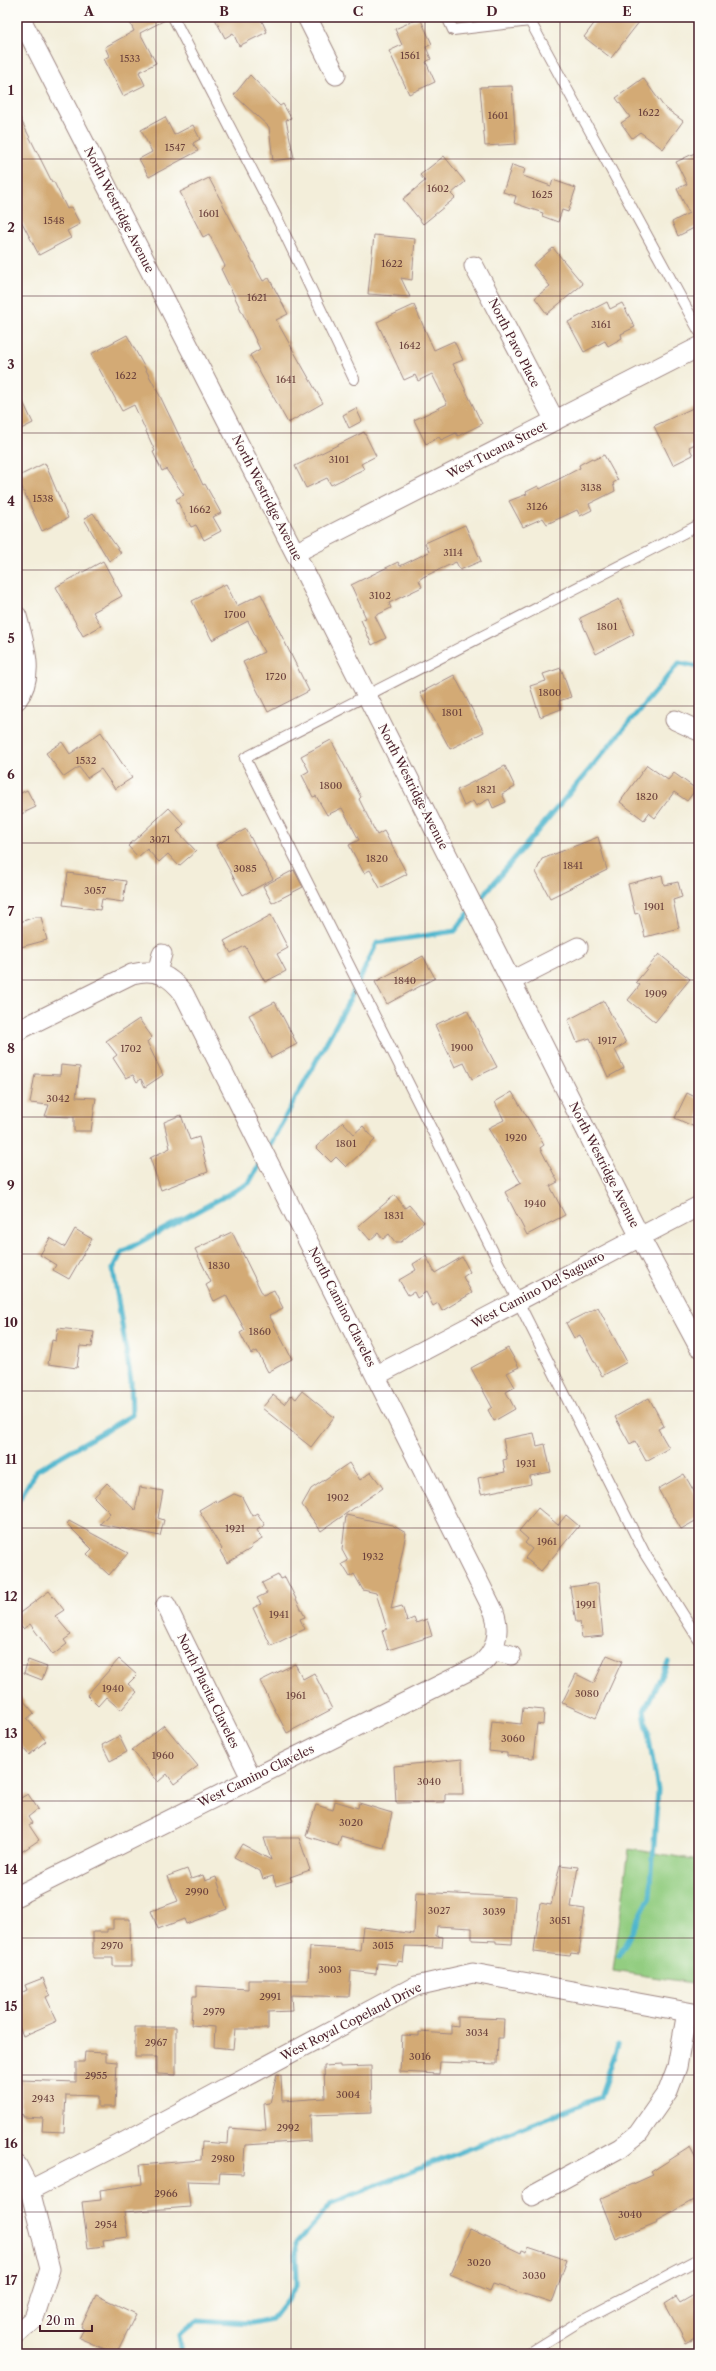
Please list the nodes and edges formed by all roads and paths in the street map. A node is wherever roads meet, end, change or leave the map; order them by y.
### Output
1 (20, 17) edge
2 (173, 17) edge
3 (307, 17) edge
4 (447, 17) edge
5 (336, 75) dead end
6 (474, 266) dead end
7 (699, 331) edge
8 (699, 347) edge
9 (354, 379) dead end
10 (555, 420) junction
11 (699, 525) edge
12 (295, 552) junction
13 (17, 616) edge
14 (367, 695) junction
15 (17, 700) edge
16 (675, 720) dead end
17 (699, 731) edge
18 (578, 947) dead end
19 (511, 981) junction
20 (17, 1031) edge
21 (699, 1206) edge
22 (640, 1237) junction
23 (518, 1301) junction
24 (697, 1337) edge
25 (377, 1375) junction
26 (166, 1605) dead end
27 (699, 1640) edge
28 (492, 1651) junction
29 (511, 1655) dead end
30 (251, 1778) junction
31 (17, 1896) edge
32 (693, 2013) edge
33 (17, 2165) edge
34 (30, 2190) junction
35 (532, 2196) dead end
36 (699, 2259) edge
37 (17, 2333) edge
38 (527, 2354) edge

1 - 12 street, North Westridge Avenue
2 - 9 lane
3 - 5 street
4 - 7 lane
6 - 10 street, North Pavo Place
8 - 10 street, West Tucana Street
10 - 12 street, West Tucana Street
11 - 14 lane
12 - 14 street, North Westridge Avenue
13 - 15 street
14 - 19 street, North Westridge Avenue
14 - 23 lane
16 - 17 street
18 - 19 street
19 - 22 street, North Westridge Avenue
20 - 25 street, North Camino Claveles
21 - 22 street, West Camino Del Saguaro
22 - 23 street, West Camino Del Saguaro
22 - 24 street, North Westridge Avenue
23 - 25 street, West Camino Del Saguaro
23 - 27 lane
25 - 28 street, North Camino Claveles
26 - 30 street, North Placita Claveles
28 - 29 street
28 - 30 street, West Camino Claveles
30 - 31 street, West Camino Claveles
32 - 34 street, West Royal Copeland Drive
32 - 35 street
33 - 34 street
34 - 37 street
36 - 38 lane

